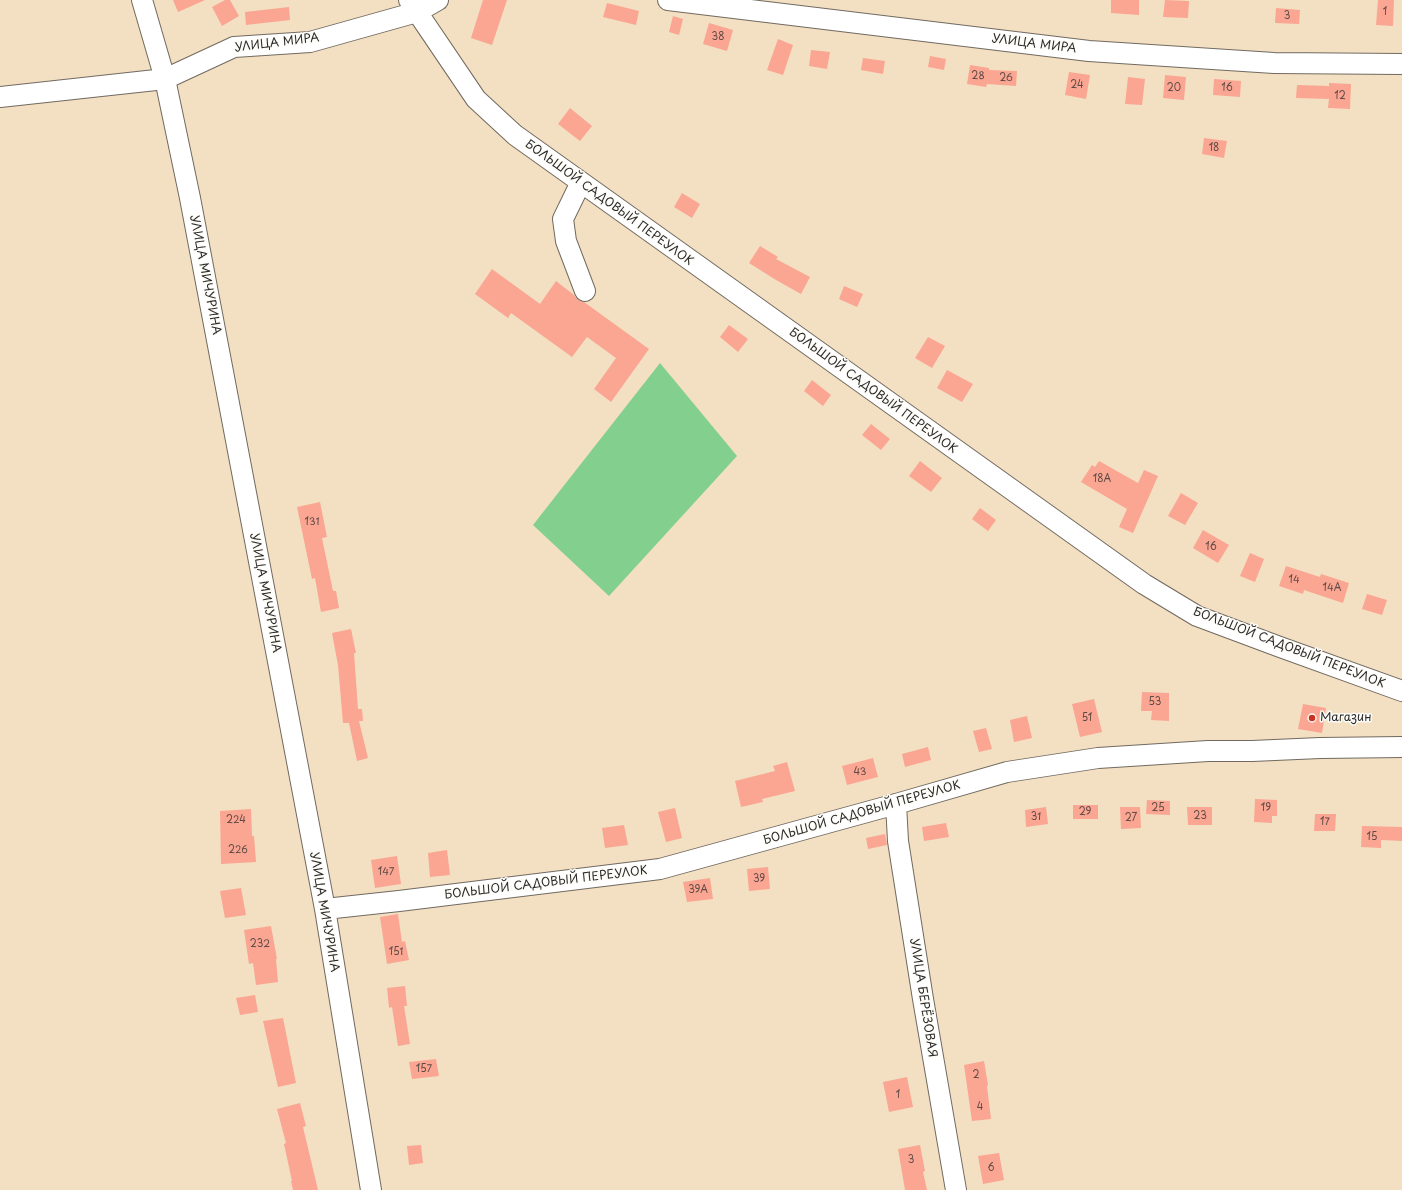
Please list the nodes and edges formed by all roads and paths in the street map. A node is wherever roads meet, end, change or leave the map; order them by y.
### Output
1 (142, 0) edge
2 (438, 0) edge
3 (668, 0) edge
4 (413, 6) edge
5 (1402, 64) edge
6 (165, 79) junction
7 (0, 97) edge
8 (581, 182) junction
9 (585, 291) dead end
10 (1402, 691) edge
11 (1402, 747) edge
12 (896, 804) junction
13 (325, 909) junction
14 (371, 1190) edge
15 (956, 1190) edge

1 - 6 street, УЛИЦА МИЧУРИНА
2 - 4 street, УЛИЦА МИРА
3 - 5 street, УЛИЦА МИРА
4 - 6 street, УЛИЦА МИРА
4 - 8 street, БОЛЬШОЙ САДОВЫЙ ПЕРЕУЛОК
6 - 7 street, УЛИЦА МИРА
6 - 13 street, УЛИЦА МИЧУРИНА
8 - 9 street
8 - 10 street, БОЛЬШОЙ САДОВЫЙ ПЕРЕУЛОК
11 - 12 street, БОЛЬШОЙ САДОВЫЙ ПЕРЕУЛОК
12 - 13 street, БОЛЬШОЙ САДОВЫЙ ПЕРЕУЛОК
12 - 15 street, УЛИЦА БЕРЁЗОВАЯ
13 - 14 street, УЛИЦА МИЧУРИНА

